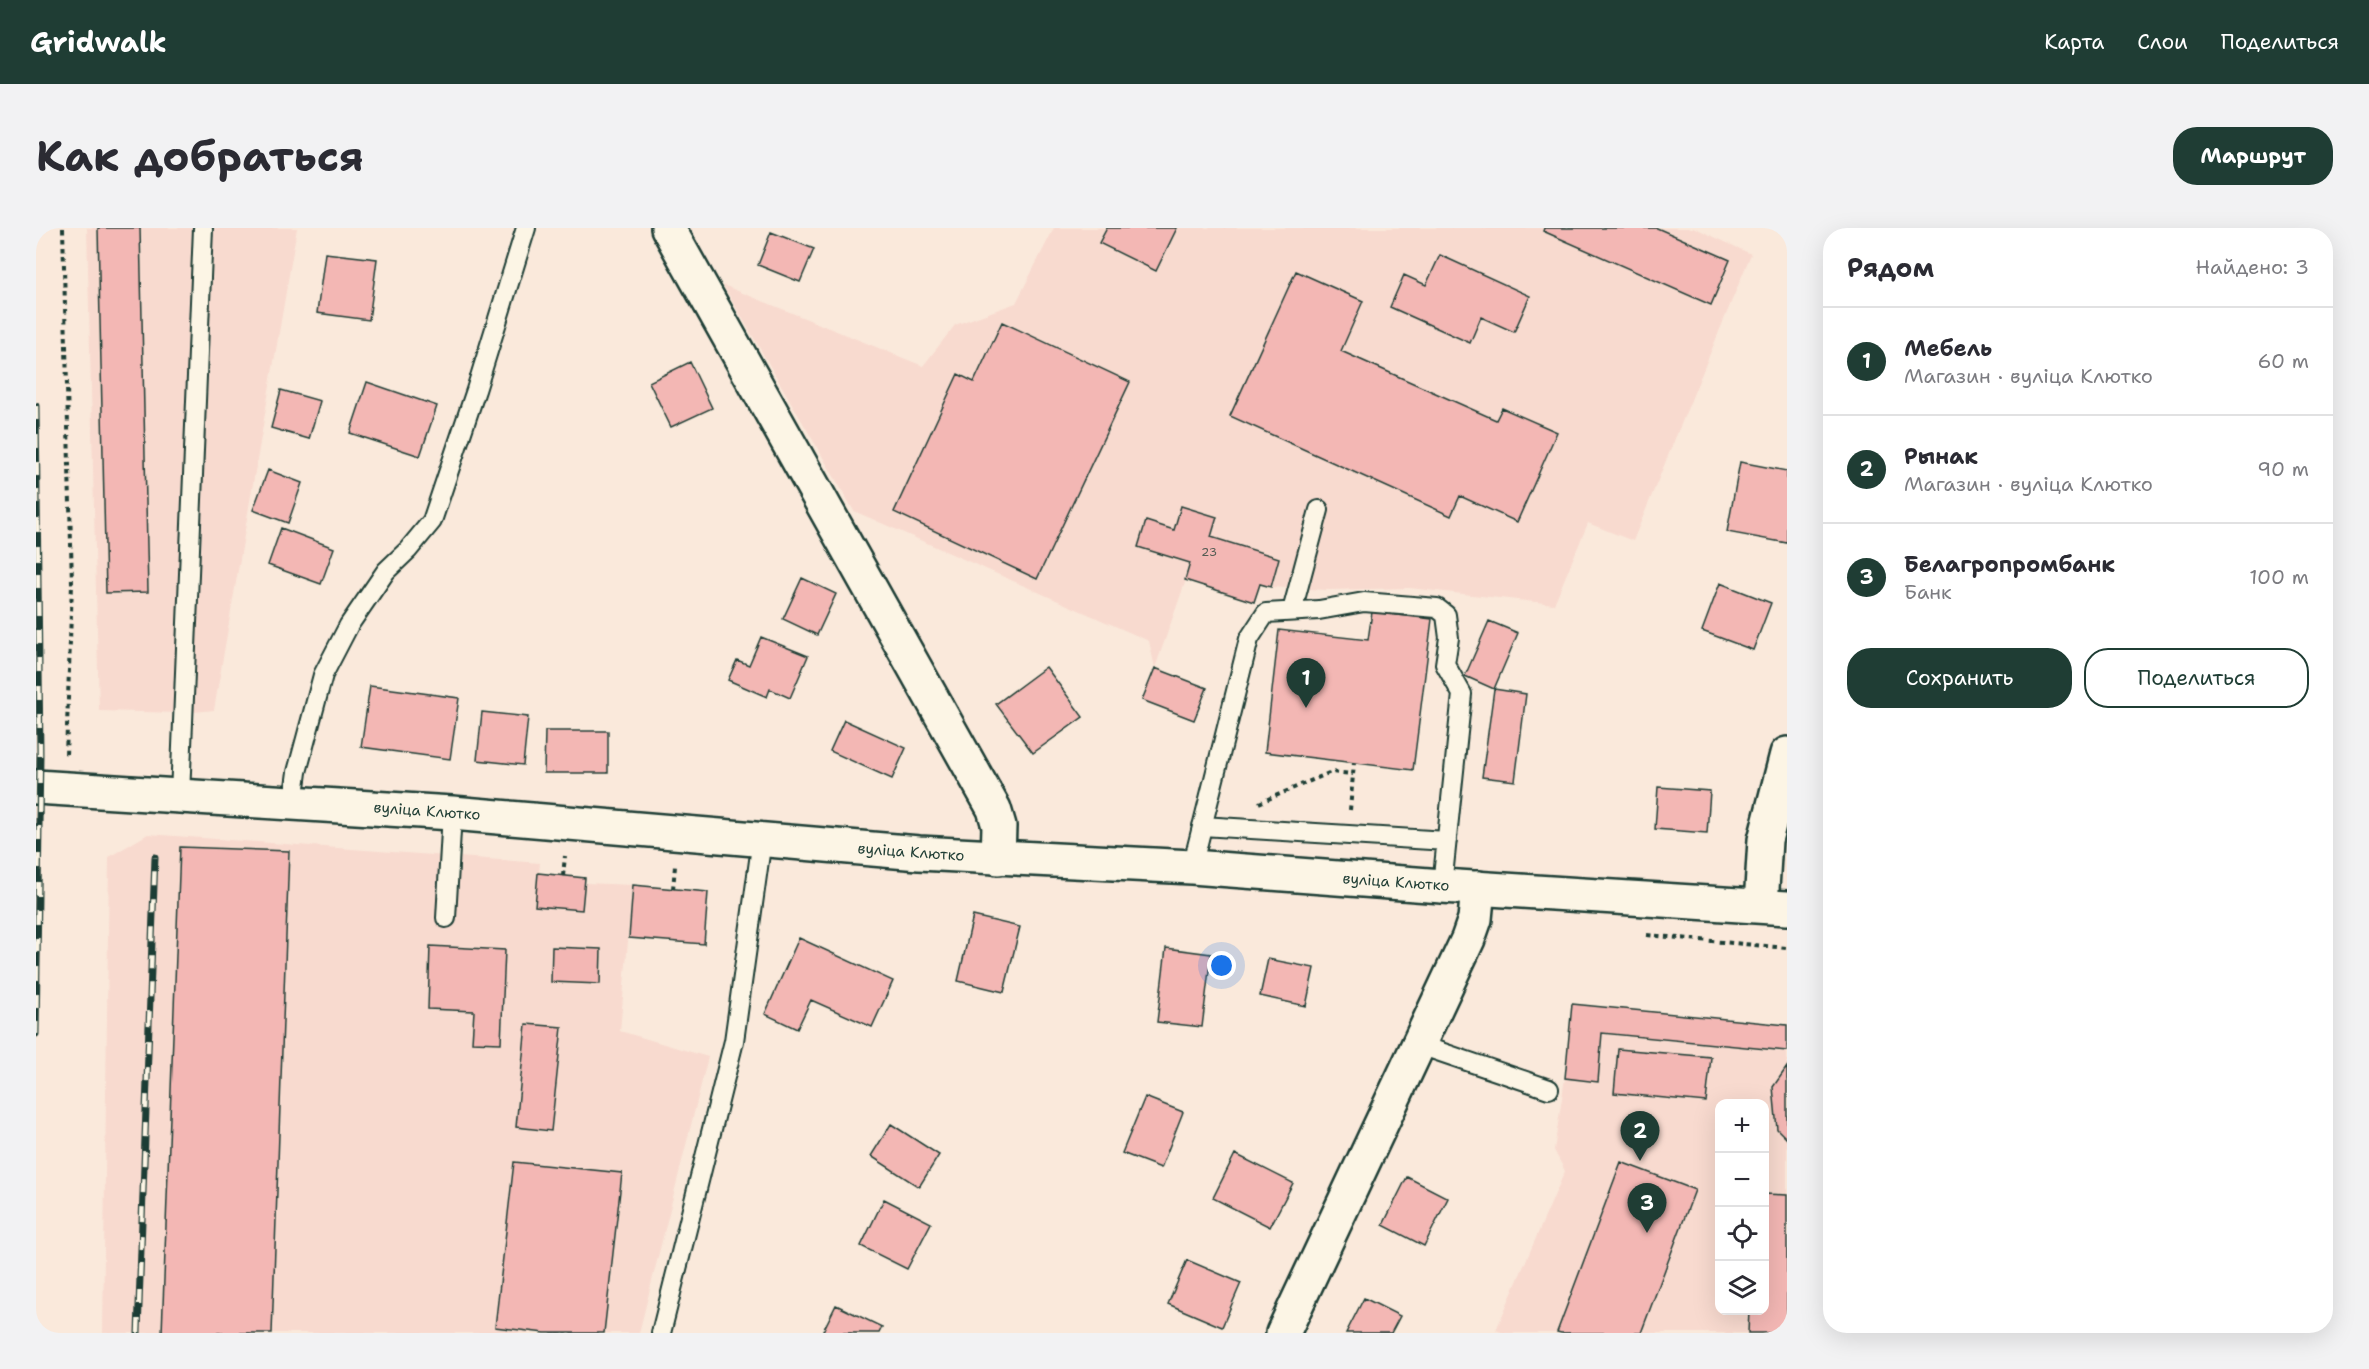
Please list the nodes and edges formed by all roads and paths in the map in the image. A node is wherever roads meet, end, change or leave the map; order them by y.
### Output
1 (63, 228) edge
2 (203, 228) edge
3 (526, 228) edge
4 (668, 228) edge
5 (1318, 510) dead end
6 (1292, 611) junction
7 (1787, 754) edge
8 (66, 756) dead end
9 (1354, 763) dead end
10 (1353, 774) junction
11 (36, 787) edge
12 (180, 795) junction
13 (293, 802) junction
14 (1263, 807) dead end
15 (452, 813) junction
16 (1349, 816) dead end
17 (1202, 826) junction
18 (762, 839) junction
19 (1447, 841) junction
20 (565, 854) dead end
21 (998, 858) junction
22 (675, 863) dead end
23 (1192, 867) junction
24 (563, 876) dead end
25 (1442, 886) junction
26 (1478, 888) junction
27 (673, 889) dead end
28 (1780, 911) edge
29 (446, 918) dead end
30 (1417, 1044) junction
31 (1550, 1089) dead end
32 (661, 1333) edge
33 (1283, 1333) edge

1 - 8 path
2 - 12 lane
3 - 13 lane
4 - 21 main road
5 - 6 lane
6 - 17 lane
6 - 19 lane
7 - 28 main road
9 - 10 path
10 - 14 path
10 - 16 path
11 - 12 main road, вуліца Клютко
12 - 13 main road, вуліца Клютко
13 - 15 main road, вуліца Клютко
15 - 18 main road, вуліца Клютко
15 - 29 lane
17 - 19 lane
17 - 23 lane
18 - 21 main road, вуліца Клютко
18 - 32 lane
19 - 25 lane
20 - 24 path
21 - 23 main road, вуліца Клютко
22 - 27 path
23 - 25 main road, вуліца Клютко
25 - 26 main road, вуліца Клютко
26 - 28 main road, вуліца Клютко
26 - 30 main road
30 - 31 lane
30 - 33 main road

